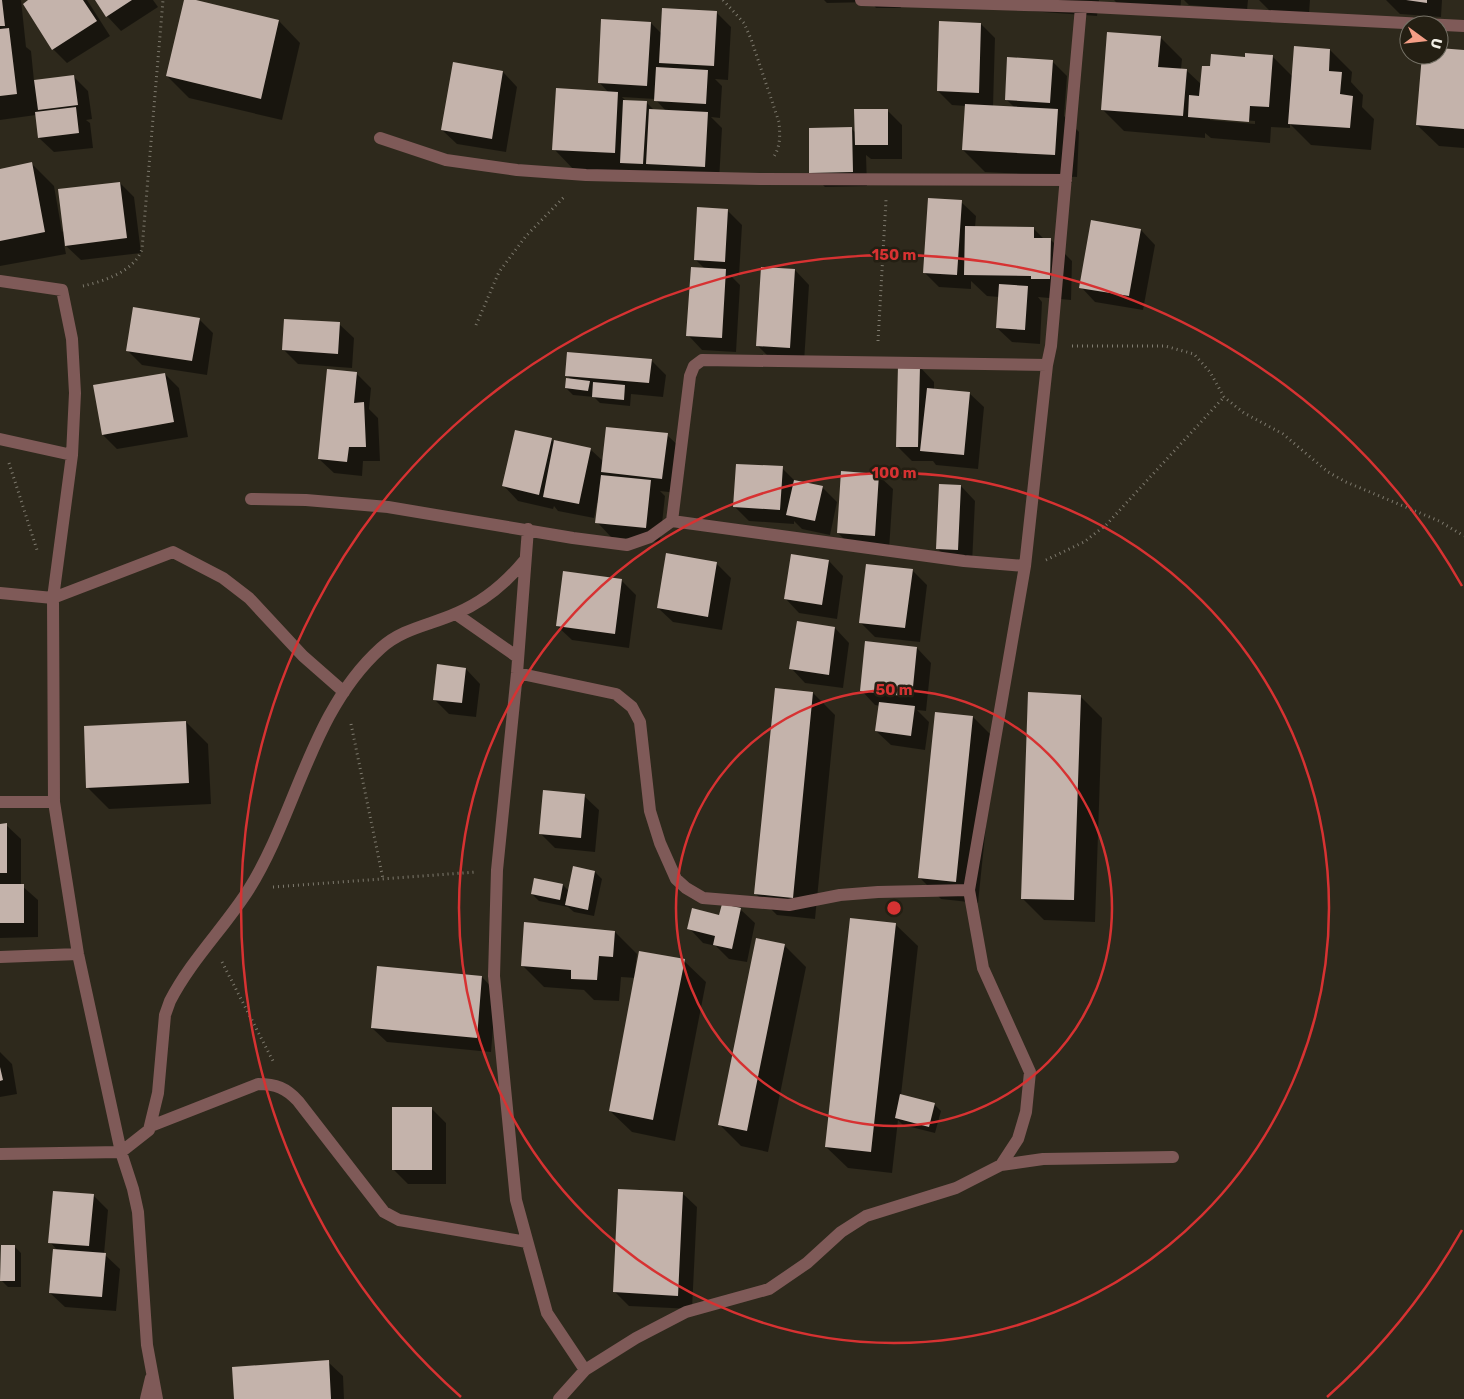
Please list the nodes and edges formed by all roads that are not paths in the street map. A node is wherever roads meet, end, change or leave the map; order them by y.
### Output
1 (862, 0) edge
2 (1088, 5) edge
3 (1464, 26) edge
4 (380, 138) dead end
5 (1066, 180) junction
6 (0, 281) edge
7 (1047, 365) junction
8 (1, 439) edge
9 (72, 455) junction
10 (251, 499) dead end
11 (672, 521) junction
12 (528, 529) junction
13 (524, 560) junction
14 (1025, 566) junction
15 (0, 593) edge
16 (53, 598) junction
17 (456, 614) junction
18 (516, 656) junction
19 (517, 673) junction
20 (344, 692) junction
21 (0, 802) edge
22 (54, 802) junction
23 (969, 890) junction
24 (78, 954) junction
25 (0, 957) edge
26 (151, 1126) junction
27 (121, 1152) junction
28 (0, 1154) edge
29 (1173, 1157) dead end
30 (1001, 1165) junction
31 (527, 1242) junction
32 (585, 1370) junction
33 (152, 1376) junction
34 (146, 1399) edge
35 (157, 1399) edge
36 (560, 1399) edge

1 - 2 street
2 - 3 street
2 - 5 street
4 - 5 street
5 - 7 street
6 - 9 street
7 - 11 street
7 - 14 street
8 - 9 street
9 - 16 street
10 - 12 street
11 - 12 street
11 - 14 street
12 - 13 street
13 - 17 street
13 - 18 street
14 - 23 street
15 - 16 street
16 - 20 street
16 - 22 street
17 - 18 street
17 - 20 street
18 - 19 street
19 - 23 street
19 - 31 street
20 - 26 street
21 - 22 street
22 - 24 street
23 - 30 street
24 - 25 street
24 - 27 street
26 - 27 street
26 - 31 street
27 - 28 street
27 - 33 street
29 - 30 street
30 - 32 street
31 - 32 street
32 - 36 street
33 - 34 street
33 - 35 street

